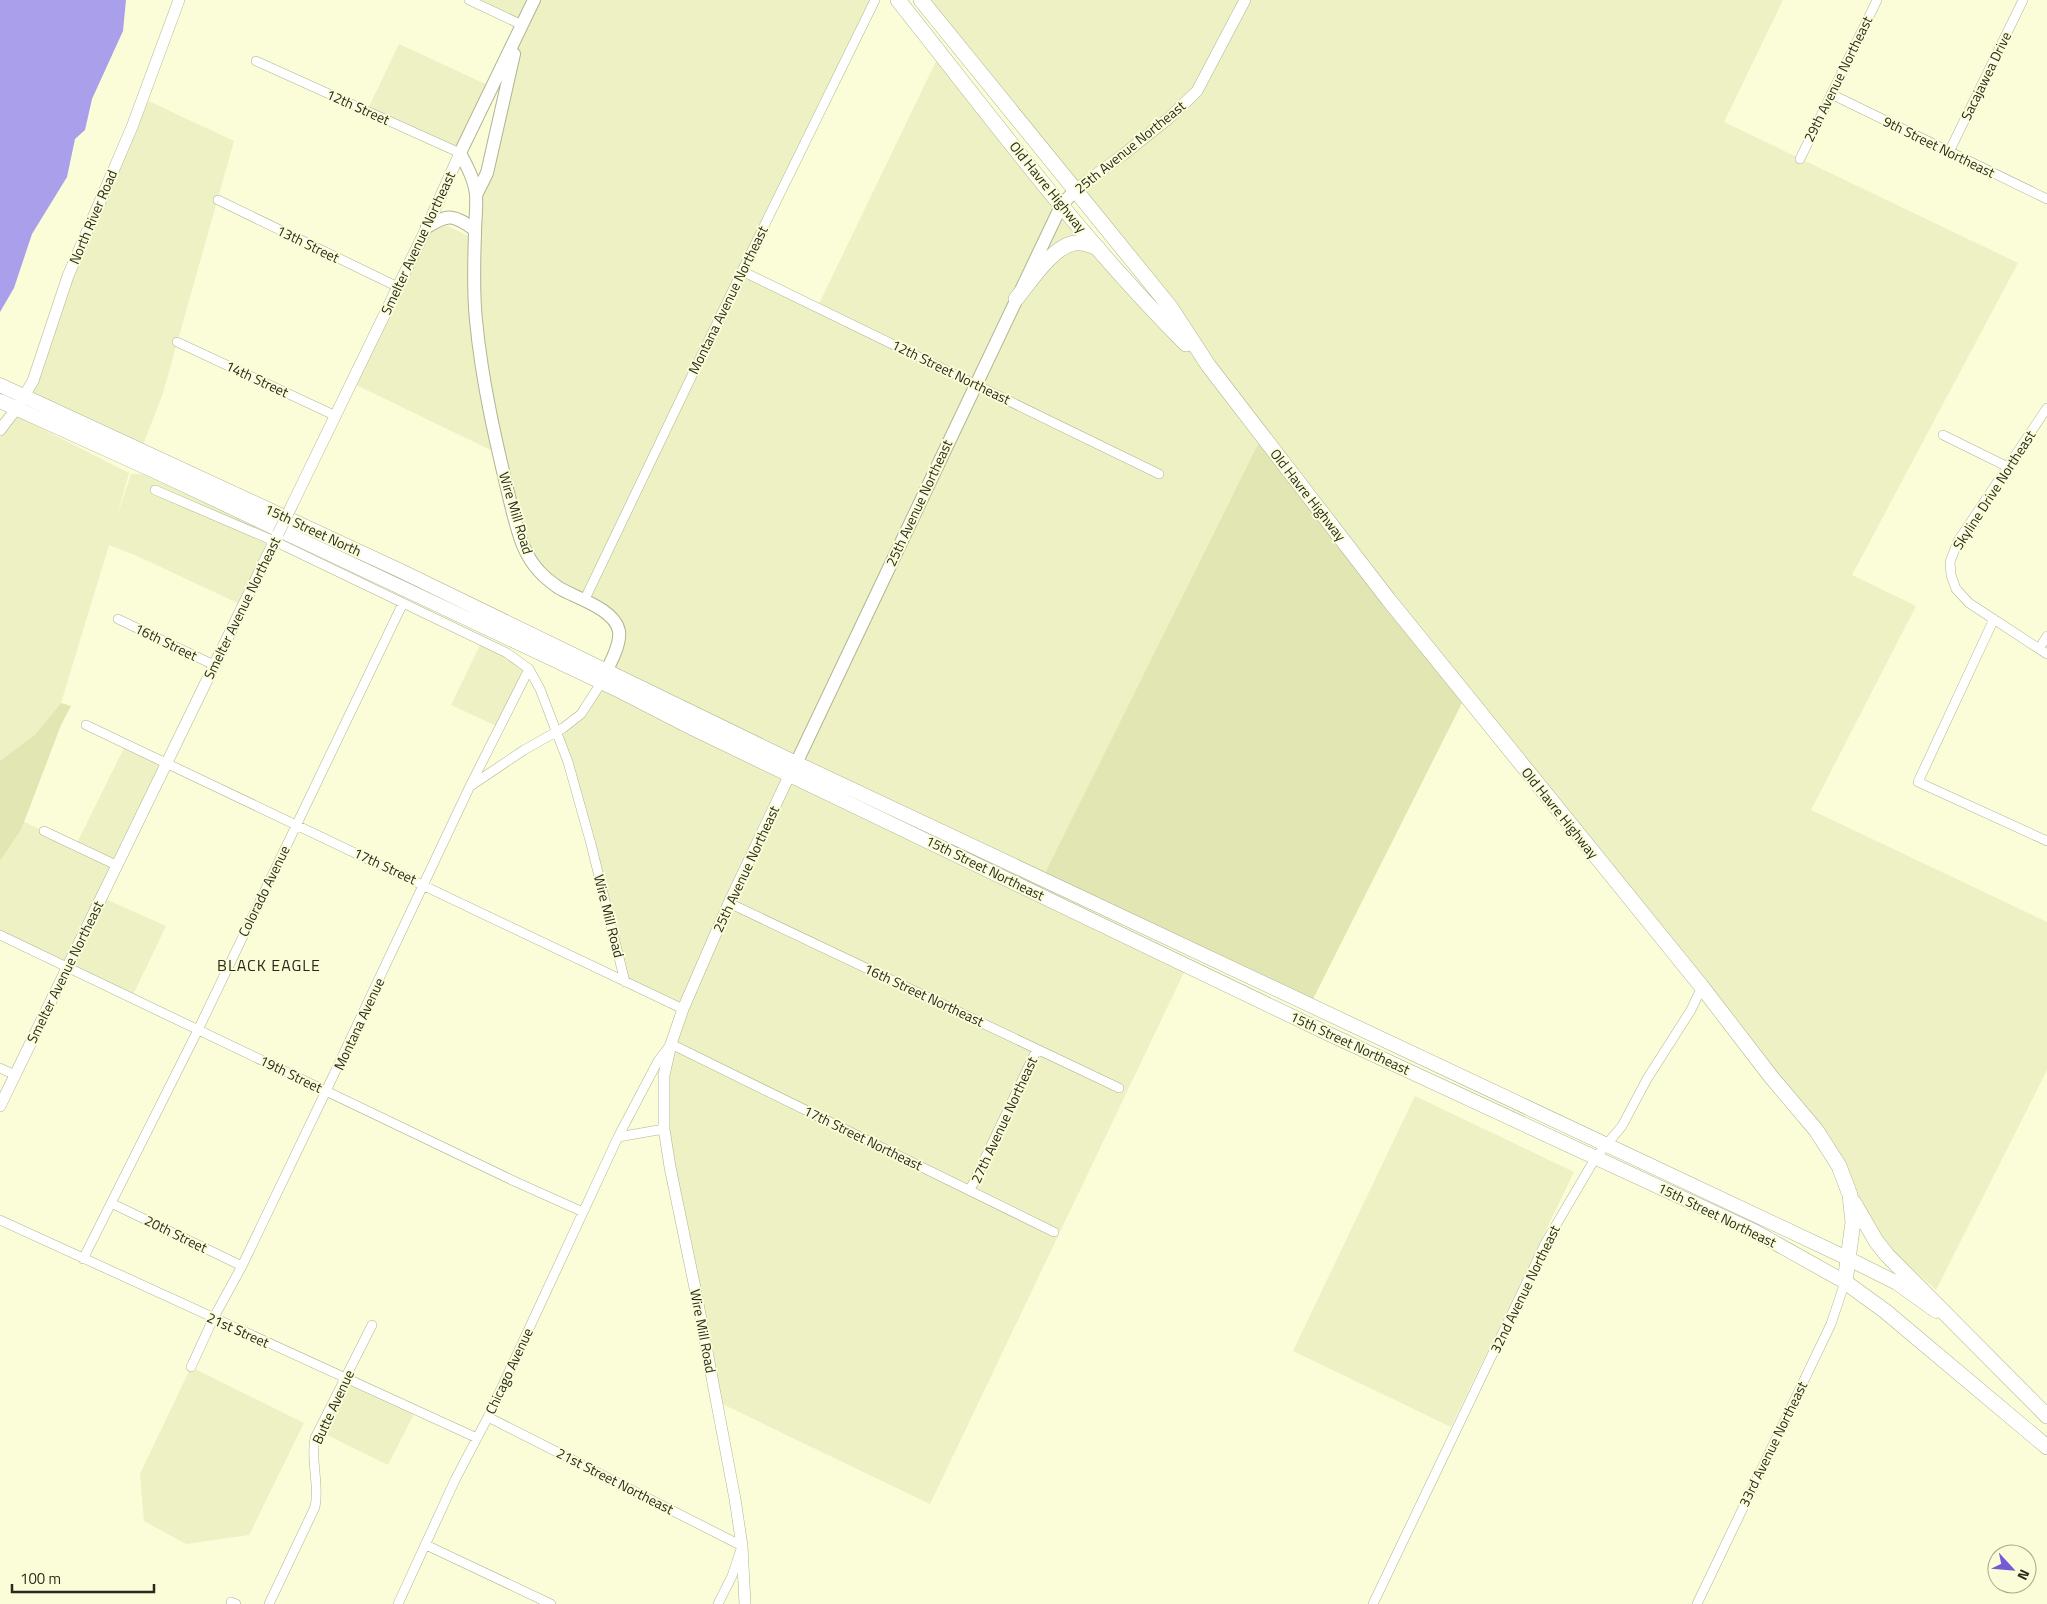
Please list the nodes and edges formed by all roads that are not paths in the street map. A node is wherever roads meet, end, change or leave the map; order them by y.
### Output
1 (179, 0) edge
2 (469, 0) edge
3 (534, 0) edge
4 (874, 0) edge
5 (898, 0) edge
6 (921, 0) edge
7 (1245, 0) edge
8 (1877, 0) edge
9 (2023, 0) edge
10 (522, 25) junction
11 (256, 61) dead end
12 (1831, 94) junction
13 (1949, 152) junction
14 (460, 153) junction
15 (1800, 159) dead end
16 (1075, 190) junction
17 (476, 195) junction
18 (2047, 199) edge
19 (218, 200) dead end
20 (1061, 206) junction
21 (427, 228) junction
22 (475, 230) junction
23 (1098, 248) junction
24 (742, 271) junction
25 (398, 287) junction
26 (1016, 299) junction
27 (178, 342) dead end
28 (1208, 366) junction
29 (976, 384) junction
30 (0, 385) edge
31 (24, 396) junction
32 (0, 401) edge
33 (2047, 408) edge
34 (16, 409) junction
35 (336, 416) junction
36 (0, 430) edge
37 (1943, 435) dead end
38 (2008, 467) junction
39 (1159, 474) dead end
40 (156, 490) dead end
41 (276, 537) junction
42 (584, 601) junction
43 (403, 603) junction
44 (118, 619) dead end
45 (1994, 619) junction
46 (2047, 636) edge
47 (2038, 648) junction
48 (2047, 654) edge
49 (214, 665) junction
50 (529, 669) junction
51 (603, 677) junction
52 (622, 685) joint
53 (86, 725) dead end
54 (557, 732) junction
55 (166, 764) junction
56 (793, 769) junction
57 (470, 786) junction
58 (296, 826) junction
59 (44, 831) dead end
60 (2047, 841) edge
61 (116, 864) junction
62 (425, 885) junction
63 (729, 903) junction
64 (0, 935) edge
65 (68, 968) junction
66 (625, 982) junction
67 (1702, 987) junction
68 (683, 1009) junction
69 (198, 1030) junction
70 (671, 1044) junction
71 (1037, 1049) junction
72 (667, 1058) joint
73 (0, 1068) edge
74 (15, 1075) junction
75 (1119, 1088) dead end
76 (326, 1091) junction
77 (0, 1106) edge
78 (664, 1129) junction
79 (618, 1137) junction
80 (1606, 1145) junction
81 (1596, 1158) junction
82 (970, 1190) junction
83 (1850, 1195) junction
84 (111, 1203) junction
85 (583, 1212) junction
86 (0, 1220) edge
87 (1054, 1232) dead end
88 (83, 1259) junction
89 (1850, 1259) junction
90 (242, 1266) junction
91 (1846, 1282) junction
92 (213, 1319) junction
93 (372, 1325) dead end
94 (1959, 1327) junction
95 (191, 1368) dead end
96 (346, 1379) junction
97 (2047, 1416) edge
98 (488, 1417) junction
99 (477, 1438) junction
100 (2047, 1447) edge
101 (426, 1545) junction
102 (742, 1546) junction
103 (269, 1604) edge
104 (398, 1604) edge
105 (551, 1604) edge
106 (718, 1604) edge
107 (746, 1604) edge
108 (1373, 1604) edge
109 (1697, 1604) edge

1 - 31 street, North River Road
2 - 10 street
3 - 10 main road, Smelter Avenue Northeast
4 - 24 street, Montana Avenue Northeast
5 - 20 highway, Old Havre Highway
6 - 16 highway, Old Havre Highway
7 - 16 street, 25th Avenue Northeast
8 - 12 street, 29th Avenue Northeast
9 - 13 street, Sacajawea Drive
10 - 14 main road, Smelter Avenue Northeast
10 - 17 main road
11 - 14 street, 12th Street
12 - 13 street, 9th Street Northeast
12 - 15 street, 29th Avenue Northeast
13 - 18 street, 9th Street Northeast
14 - 17 main road, Wire Mill Road
14 - 21 street, Smelter Avenue Northeast
16 - 20 main road, 25th Avenue Northeast
16 - 28 highway, Old Havre Highway
17 - 22 main road, Wire Mill Road
19 - 25 street, 13th Street
20 - 23 highway, Old Havre Highway
20 - 26 main road, 25th Avenue Northeast
21 - 22 main road
21 - 25 street, Smelter Avenue Northeast
22 - 42 main road, Wire Mill Road
23 - 26 highway
23 - 28 highway, Old Havre Highway
24 - 29 street, 12th Street Northeast
24 - 42 street, Montana Avenue Northeast
25 - 35 street, Smelter Avenue Northeast
26 - 29 main road, 25th Avenue Northeast
27 - 35 street, 14th Street
28 - 67 highway, Old Havre Highway
29 - 39 street, 12th Street Northeast
29 - 56 main road, 25th Avenue Northeast
30 - 31 main road, 15th Street North
31 - 34 street, North River Road
31 - 51 main road, 15th Street North
32 - 34 main road, 15th Street North
33 - 38 street, Skyline Drive Northeast
34 - 36 street, North River Road
34 - 51 main road, 15th Street North
35 - 41 street, Smelter Avenue Northeast, bridge
37 - 38 street
38 - 45 street, Skyline Drive Northeast
40 - 41 street, 15th Street North
41 - 43 street, 15th Street North
41 - 49 street, Smelter Avenue Northeast
42 - 51 main road, Wire Mill Road
43 - 50 street, 15th Street North
43 - 58 street, Colorado Avenue
44 - 49 street, 16th Street
45 - 47 street
45 - 60 street
46 - 47 street
47 - 48 street
49 - 55 street, Smelter Avenue Northeast
50 - 54 street, 15th Street North
50 - 57 street, Montana Avenue
51 - 52 main road, 15th Street North
51 - 54 street, Wire Mill Road
52 - 56 main road, 15th Street Northeast
53 - 55 street, 17th Street
54 - 57 street
54 - 66 street, Wire Mill Road
55 - 58 street, 17th Street
55 - 61 street, Smelter Avenue Northeast
56 - 63 street, 25th Avenue Northeast
56 - 80 main road, 15th Street Northeast
56 - 81 main road, 15th Street Northeast
57 - 62 street, Montana Avenue
58 - 62 street, 17th Street
58 - 69 street, Colorado Avenue
59 - 61 street
61 - 65 street, Smelter Avenue Northeast
62 - 66 street, 17th Street
62 - 76 street, Montana Avenue
63 - 68 street, 25th Avenue Northeast
63 - 71 street, 16th Street Northeast
64 - 65 street, 19th Street
65 - 69 street, 19th Street
65 - 74 street, Smelter Avenue Northeast
66 - 68 street, 17th Street
67 - 80 street, 32nd Avenue Northeast
67 - 83 highway, Old Havre Highway
68 - 70 street, 25th Avenue Northeast
69 - 76 street, 19th Street
69 - 84 street, Colorado Avenue
70 - 72 street, 25th Avenue Northeast
70 - 79 street, Chicago Avenue
70 - 82 street, 17th Street Northeast
71 - 75 street, 16th Street Northeast
71 - 82 street, 27th Avenue Northeast
72 - 78 street, Wire Mill Road
73 - 74 street
74 - 77 street, Smelter Avenue Northeast
76 - 85 street, 19th Street
76 - 90 street, Montana Avenue
78 - 79 street
78 - 102 street, Wire Mill Road
79 - 85 street, Chicago Avenue
80 - 81 street, 32nd Avenue Northeast
80 - 89 main road, 15th Street Northeast
81 - 91 main road, 15th Street Northeast
81 - 108 street, 32nd Avenue Northeast
82 - 87 street, 17th Street Northeast
83 - 89 highway, Old Havre Highway
83 - 94 highway
84 - 88 street, Colorado Avenue
84 - 90 street, 20th Street
85 - 98 street, Chicago Avenue
86 - 88 street, 21st Street
88 - 92 street, 21st Street
89 - 91 highway, Old Havre Highway
89 - 94 main road, 15th Street Northeast
90 - 92 street, Montana Avenue
91 - 100 highway, 15th Street Northeast
91 - 109 street, 33rd Avenue Northeast
92 - 95 street, Montana Avenue
92 - 96 street, 21st Street
93 - 96 street, Butte Avenue
94 - 97 highway, 15th Street Northeast
96 - 99 street, 21st Street
96 - 103 street, Butte Avenue
98 - 99 street, Chicago Avenue
98 - 102 street, 21st Street Northeast
99 - 101 street, Chicago Avenue
101 - 104 street, Chicago Avenue
101 - 105 street
102 - 106 street
102 - 107 street, Wire Mill Road

